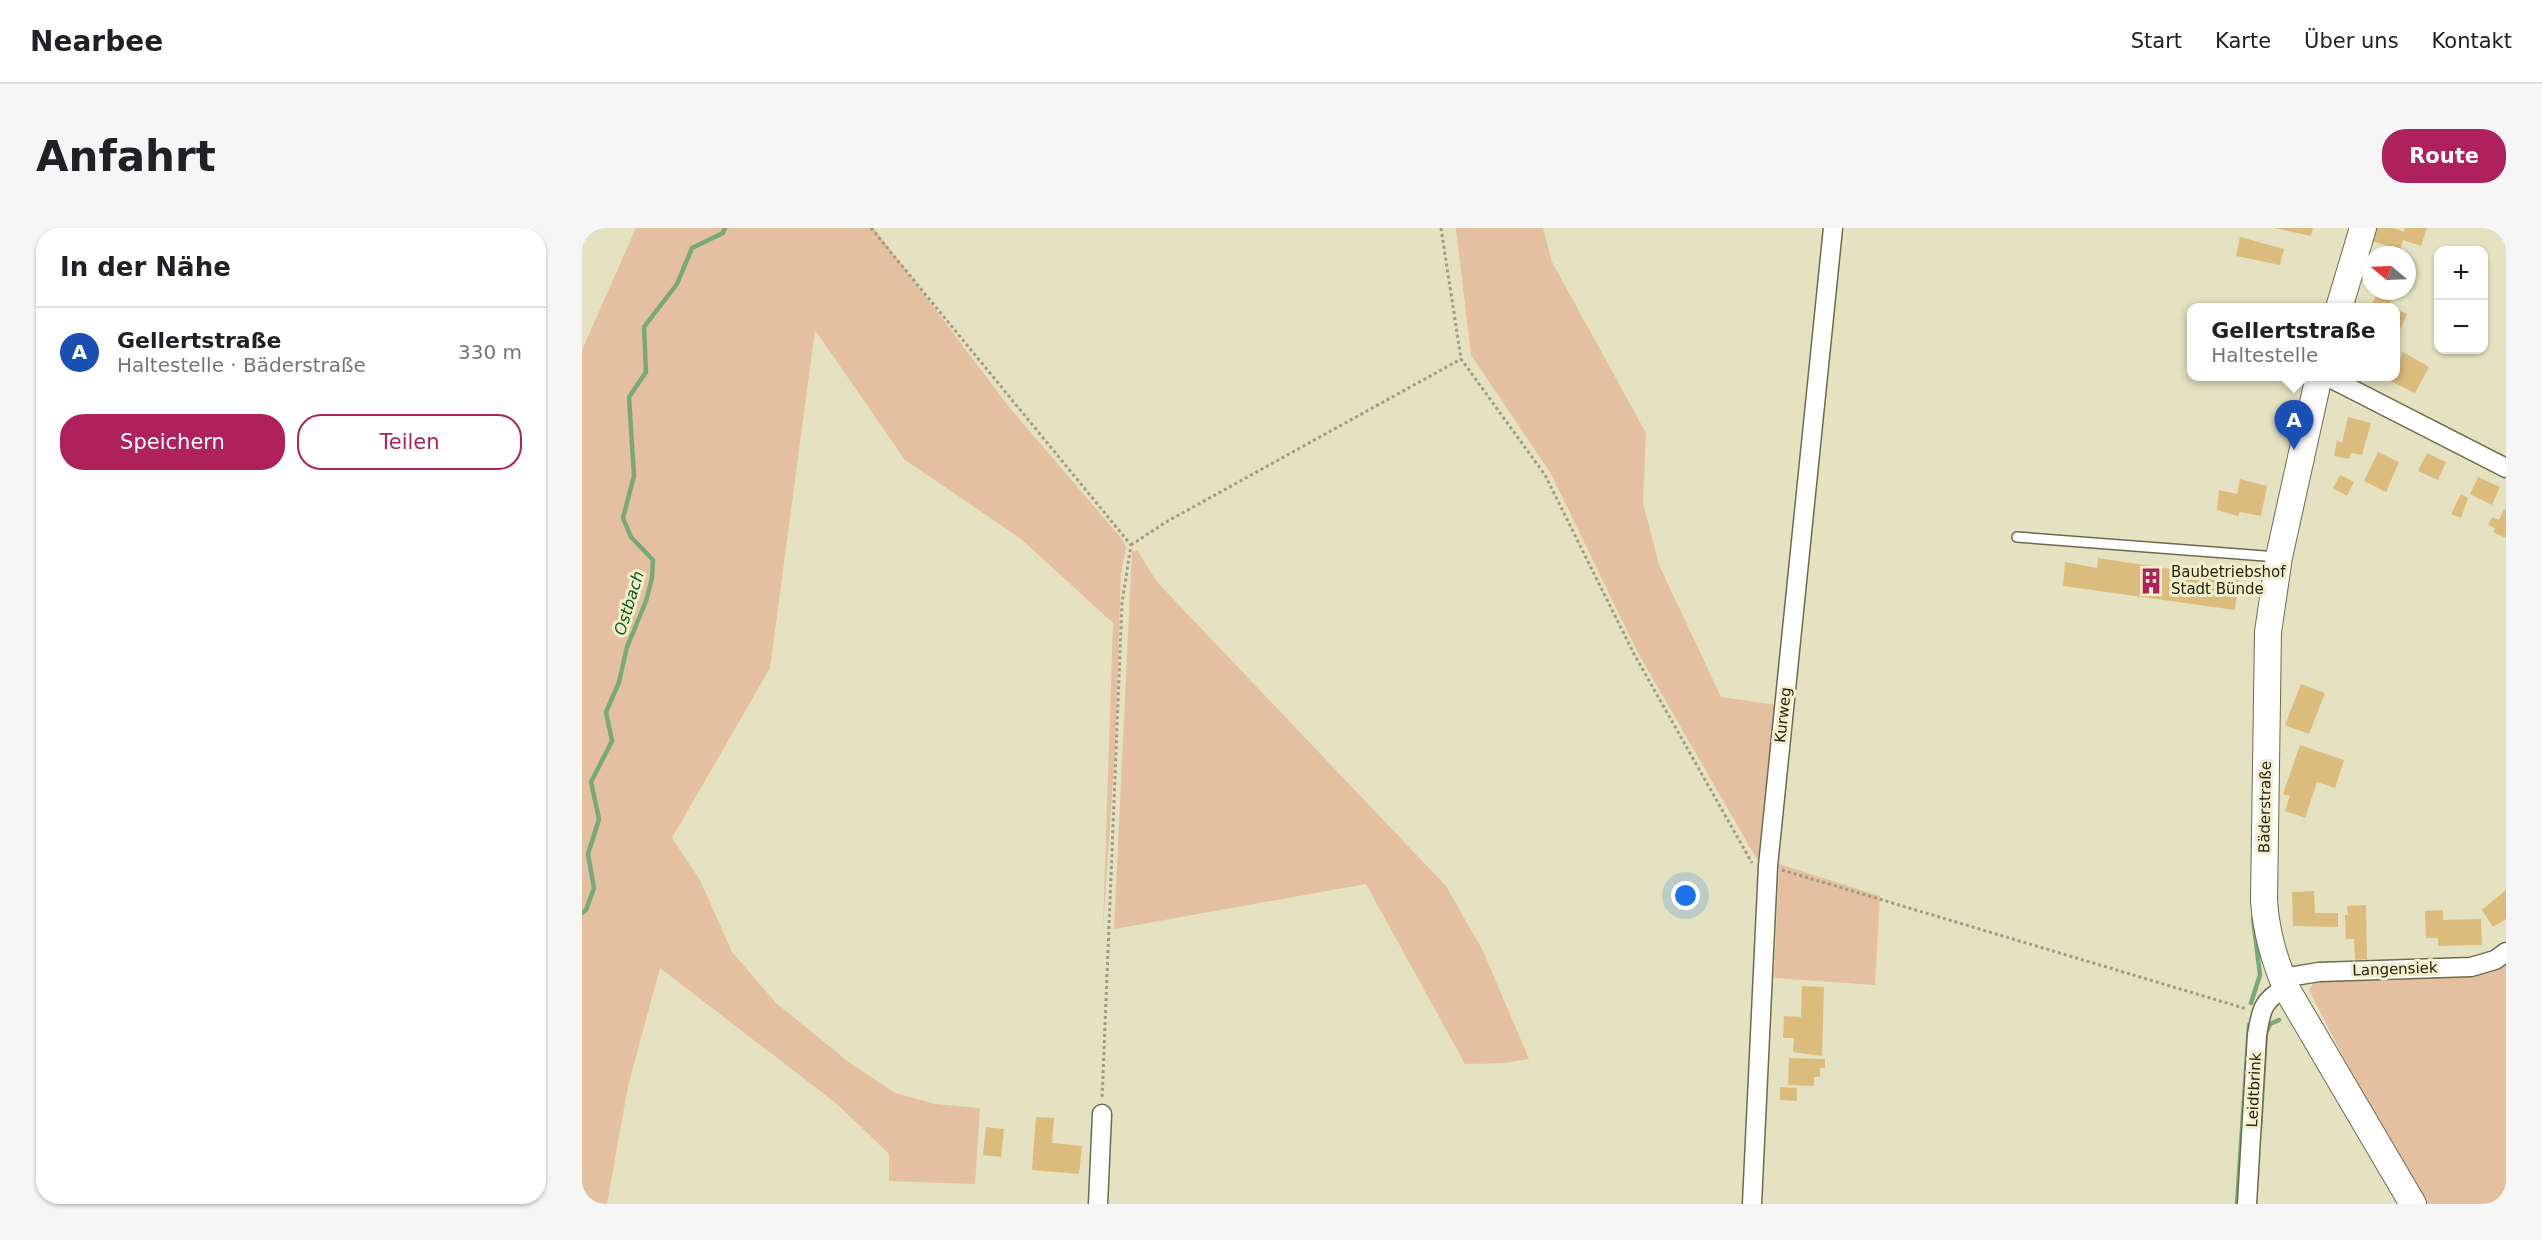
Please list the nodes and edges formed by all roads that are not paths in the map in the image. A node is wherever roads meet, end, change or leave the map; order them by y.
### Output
1 (1833, 228) edge
2 (2363, 228) edge
3 (2340, 303) edge
4 (2318, 381) edge
5 (2336, 381) edge
6 (2506, 468) edge
7 (2017, 537) dead end
8 (2279, 557) junction
9 (2506, 952) edge
10 (2284, 983) junction
11 (1102, 1114) road end
12 (1098, 1204) edge
13 (1752, 1204) edge
14 (2247, 1204) edge
15 (2413, 1204) edge

1 - 13 street, Kurweg
2 - 3 street
4 - 8 street, Bäderstraße
5 - 6 street
7 - 8 lane
8 - 10 street, Bäderstraße
9 - 10 street, Langensiek
10 - 14 street, Leidtbrink
10 - 15 street, Bäderstraße
11 - 12 street

